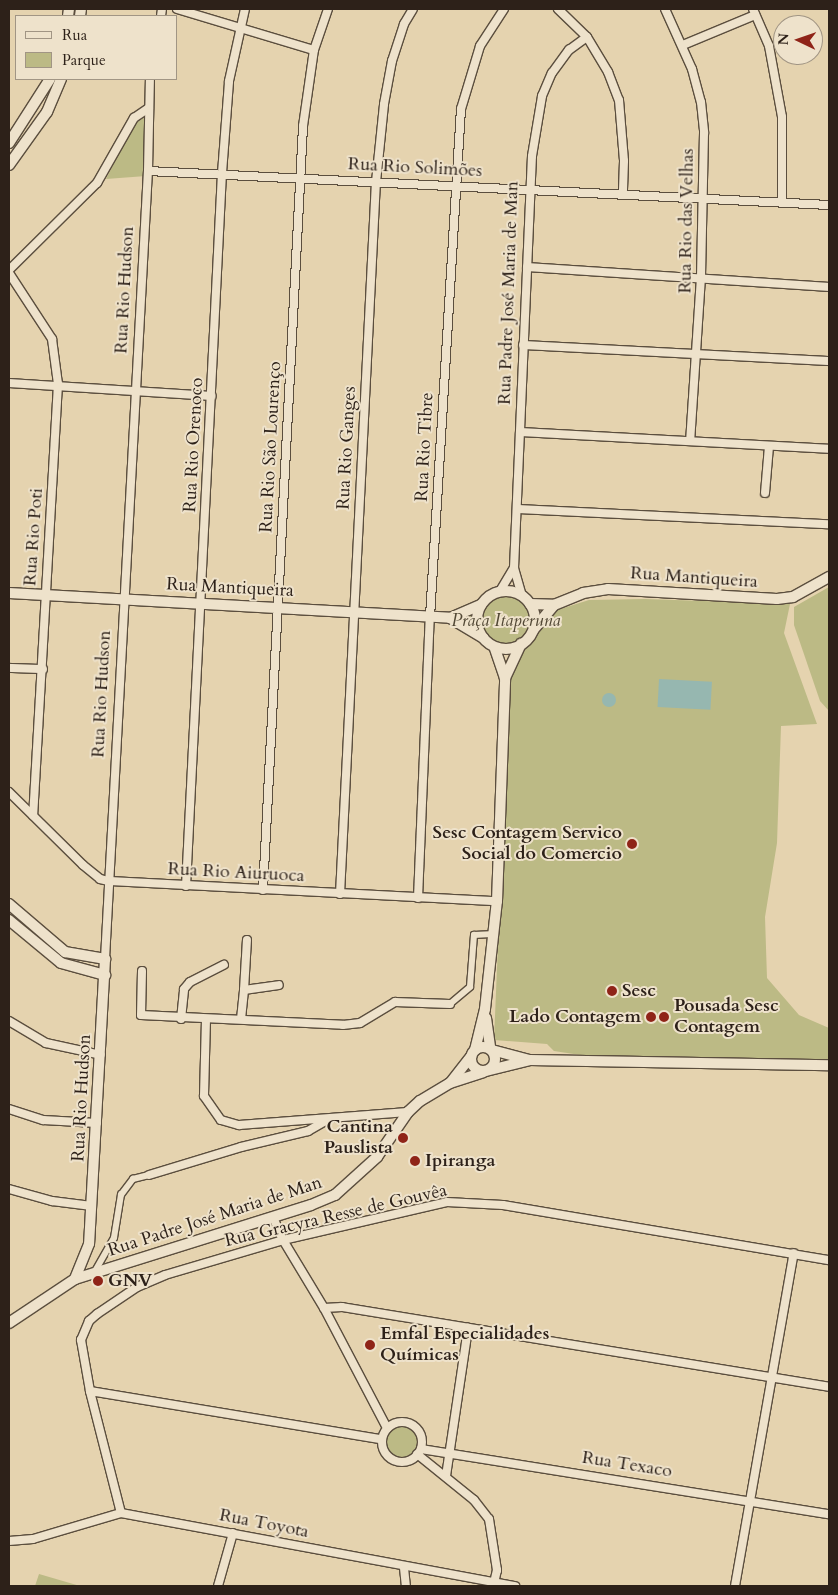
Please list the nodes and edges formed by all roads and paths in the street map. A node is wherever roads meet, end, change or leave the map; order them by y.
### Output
1 (177, 9) edge
2 (245, 9) edge
3 (328, 9) edge
4 (413, 9) edge
5 (504, 9) edge
6 (558, 9) edge
7 (665, 9) edge
8 (754, 12) edge
9 (239, 25) junction
10 (587, 37) junction
11 (683, 45) junction
12 (314, 50) junction
13 (49, 80) edge
14 (61, 80) edge
15 (150, 80) edge
16 (149, 108) junction
17 (9, 143) edge
18 (9, 165) edge
19 (148, 171) junction
20 (222, 173) junction
21 (301, 178) junction
22 (376, 182) junction
23 (456, 185) junction
24 (530, 189) junction
25 (623, 195) junction
26 (704, 198) junction
27 (782, 201) junction
28 (829, 205) edge
29 (527, 267) junction
30 (9, 272) edge
31 (701, 277) junction
32 (829, 287) edge
33 (523, 345) junction
34 (697, 353) junction
35 (829, 361) edge
36 (9, 384) edge
37 (58, 384) junction
38 (136, 390) junction
39 (212, 396) junction
40 (520, 432) junction
41 (690, 441) junction
42 (769, 446) junction
43 (829, 449) edge
44 (765, 493) dead end
45 (517, 510) junction
46 (829, 524) edge
47 (514, 568) junction
48 (829, 577) edge
49 (500, 591) junction
50 (9, 593) edge
51 (45, 595) junction
52 (522, 596) junction
53 (123, 598) junction
54 (200, 603) junction
55 (530, 604) junction
56 (481, 605) junction
57 (554, 605) junction
58 (277, 606) junction
59 (354, 612) junction
60 (430, 617) junction
61 (450, 618) junction
62 (534, 629) junction
63 (483, 638) junction
64 (521, 644) junction
65 (495, 648) junction
66 (9, 668) edge
67 (43, 669) junction
68 (505, 678) junction
69 (9, 792) edge
70 (33, 815) junction
71 (109, 881) junction
72 (186, 886) junction
73 (263, 890) junction
74 (340, 894) junction
75 (418, 898) junction
76 (497, 901) junction
77 (9, 904) edge
78 (9, 920) edge
79 (495, 934) junction
80 (247, 940) dead end
81 (105, 959) junction
82 (224, 965) dead end
83 (142, 971) dead end
84 (105, 975) junction
85 (280, 985) dead end
86 (244, 990) junction
87 (450, 1004) joint
88 (485, 1009) junction
89 (180, 1019) junction
90 (206, 1019) junction
91 (241, 1020) junction
92 (9, 1021) edge
93 (491, 1049) junction
94 (473, 1053) junction
95 (101, 1055) junction
96 (530, 1060) junction
97 (829, 1065) edge
98 (485, 1071) junction
99 (450, 1083) junction
100 (9, 1109) edge
101 (408, 1112) junction
102 (327, 1120) junction
103 (97, 1123) junction
104 (150, 1175) joint
105 (9, 1189) edge
106 (92, 1206) junction
107 (274, 1217) junction
108 (283, 1240) junction
109 (794, 1253) junction
110 (829, 1260) edge
111 (93, 1273) junction
112 (75, 1279) junction
113 (324, 1308) junction
114 (9, 1322) edge
115 (468, 1328) junction
116 (772, 1377) junction
117 (829, 1387) edge
118 (90, 1391) junction
119 (387, 1428) junction
120 (381, 1439) junction
121 (419, 1452) junction
122 (452, 1453) junction
123 (446, 1476) junction
124 (751, 1500) junction
125 (121, 1513) junction
126 (829, 1514) edge
127 (233, 1533) junction
128 (9, 1541) edge
129 (404, 1568) junction
130 (494, 1583) junction
131 (218, 1586) edge
132 (406, 1586) edge
133 (515, 1586) edge
134 (736, 1586) edge

1 - 9 street
2 - 9 street, Rua Rio Orenoco
3 - 12 street, Rua Rio São Lourenço
4 - 22 street, Rua Rio Ganges
5 - 23 street, Rua Rio Tibre
6 - 10 street
7 - 11 street, Rua Rio das Velhas
8 - 11 street
8 - 27 street
9 - 12 street
9 - 20 street, Rua Rio Orenoco
10 - 24 street, Rua Padre José Maria de Man
10 - 25 street
11 - 26 street, Rua Rio das Velhas
12 - 21 street, Rua Rio São Lourenço
13 - 17 street
14 - 18 street
15 - 16 street, Rua Rio Hudson
16 - 19 street, Rua Rio Hudson
16 - 30 street
19 - 20 street, Rua Rio Solimões
19 - 38 street, Rua Rio Hudson
20 - 21 street, Rua Rio Solimões
20 - 39 street, Rua Rio Orenoco
21 - 22 street, Rua Rio Solimões
21 - 58 street, Rua Rio São Lourenço
22 - 23 street, Rua Rio Solimões
22 - 59 street, Rua Rio Ganges
23 - 24 street, Rua Rio Solimões
23 - 60 street, Rua Rio Tibre
24 - 25 street, Rua Rio Solimões
24 - 29 street, Rua Padre José Maria de Man
25 - 26 street, Rua Rio Solimões
26 - 27 street, Rua Rio Solimões
26 - 31 street, Rua Rio das Velhas
27 - 28 street, Rua Rio Solimões
29 - 31 street
29 - 33 street, Rua Padre José Maria de Man
30 - 37 street, Rua Rio Poti
31 - 32 street
31 - 34 street, Rua Rio das Velhas
33 - 34 street
33 - 40 street, Rua Padre José Maria de Man
34 - 35 street
34 - 41 street, Rua Rio das Velhas
36 - 37 street
37 - 38 street
37 - 51 street, Rua Rio Poti
38 - 39 street
38 - 53 street, Rua Rio Hudson
39 - 54 street, Rua Rio Orenoco
40 - 41 street
40 - 45 street, Rua Padre José Maria de Man
41 - 42 street
42 - 43 street
42 - 44 street
45 - 46 street
45 - 47 street, Rua Padre José Maria de Man
47 - 49 street, Rua Padre José Maria de Man
47 - 52 street, Rua Padre José Maria de Man
48 - 57 street, Rua Mantiqueira
49 - 52 street
49 - 56 street
50 - 51 street, Rua Mantiqueira
51 - 53 street, Rua Mantiqueira
51 - 67 street, Rua Rio Poti
52 - 55 street
53 - 54 street, Rua Mantiqueira
53 - 71 street, Rua Rio Hudson
54 - 58 street, Rua Mantiqueira
54 - 72 street, Rua Rio Orenoco
55 - 57 street, Rua Mantiqueira
55 - 62 street
56 - 61 street, Rua Mantiqueira
56 - 63 street
57 - 62 street, Rua Mantiqueira
58 - 59 street, Rua Mantiqueira
58 - 73 street, Rua Rio São Lourenço
59 - 60 street, Rua Mantiqueira
59 - 74 street, Rua Rio Ganges
60 - 61 street, Rua Mantiqueira
60 - 75 street, Rua Rio Tibre
61 - 63 street, Rua Mantiqueira
62 - 64 street
63 - 65 street
64 - 65 street
64 - 68 street
65 - 68 street
66 - 67 street
67 - 70 street, Rua Rio Poti
68 - 76 street
69 - 70 street, Rua Rio Aiuruoca
70 - 71 street, Rua Rio Aiuruoca
71 - 72 street, Rua Rio Aiuruoca
71 - 81 street, Rua Rio Hudson
72 - 73 street, Rua Rio Aiuruoca
73 - 74 street, Rua Rio Aiuruoca
74 - 75 street, Rua Rio Aiuruoca
75 - 76 street, Rua Rio Aiuruoca
76 - 79 street
77 - 81 street
78 - 84 street
79 - 87 street
79 - 88 street
80 - 86 street
81 - 84 street, Rua Rio Hudson
82 - 89 street
83 - 89 street
84 - 95 street, Rua Rio Hudson
85 - 86 street
86 - 91 street
87 - 91 street
88 - 93 street
88 - 94 street
89 - 90 street
90 - 91 street
90 - 102 street
92 - 95 street
93 - 94 street
93 - 96 street
93 - 98 street
94 - 98 street
94 - 99 street
95 - 103 street, Rua Rio Hudson
96 - 97 street
96 - 98 street
98 - 99 street
99 - 101 street, Rua Padre José Maria de Man
100 - 103 street
101 - 102 street
101 - 107 street, Rua Padre José Maria de Man
102 - 104 street
103 - 106 street, Rua Rio Hudson
104 - 111 street
105 - 106 street
106 - 112 street, Rua Rio Hudson
107 - 108 street
107 - 111 street, Rua Padre José Maria de Man
108 - 109 street, Rua Gracyra Resse de Gouvêa
108 - 113 street
108 - 118 street, Rua Gracyra Resse de Gouvêa
109 - 110 street, Rua Gracyra Resse de Gouvêa
109 - 116 street
111 - 112 street, Rua Padre José Maria de Man
112 - 114 street, Rua Padre José Maria de Man
113 - 115 street
113 - 119 street
115 - 116 street
115 - 122 street
116 - 117 street
116 - 124 street
118 - 120 street
118 - 125 street, Rua Gracyra Resse de Gouvêa
119 - 120 street
119 - 121 street
120 - 121 street
121 - 122 street, Rua Texaco
121 - 123 street
122 - 123 street
122 - 124 street, Rua Texaco
123 - 130 street
124 - 126 street, Rua Texaco
124 - 134 street
125 - 127 street, Rua Toyota
125 - 128 street, Rua Toyota
127 - 129 street, Rua Toyota
127 - 131 street
129 - 130 street, Rua Toyota
129 - 132 street
130 - 133 street, Rua Toyota

